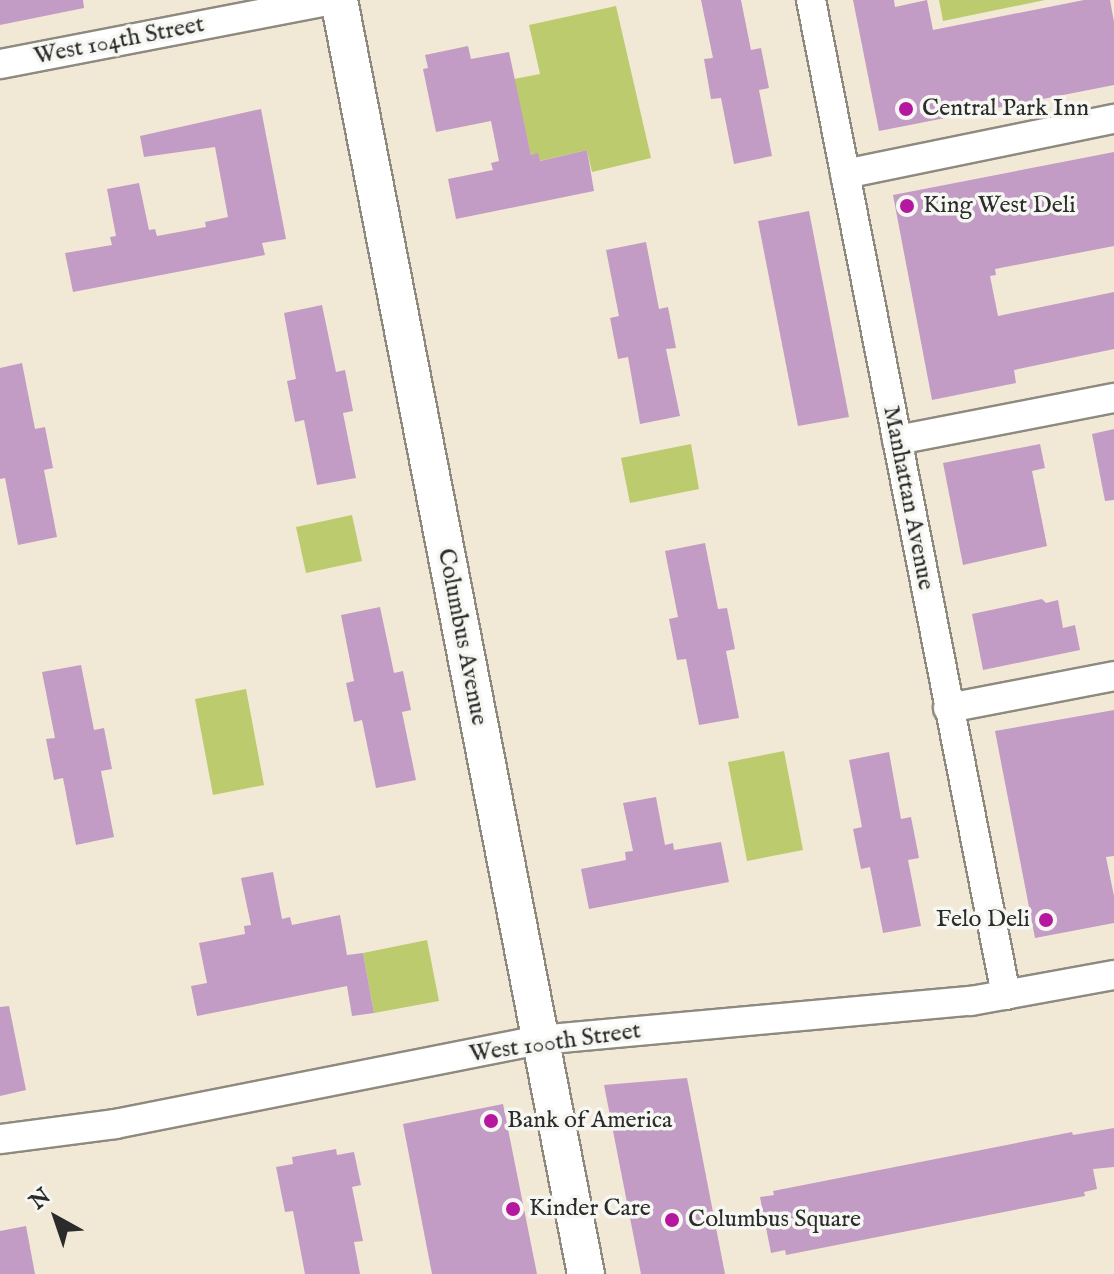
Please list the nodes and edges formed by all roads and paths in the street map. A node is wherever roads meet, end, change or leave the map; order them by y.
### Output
1 (336, 0) edge
2 (811, 0) edge
3 (0, 64) edge
4 (1114, 119) edge
5 (845, 174) junction
6 (1114, 398) edge
7 (897, 440) junction
8 (1114, 676) edge
9 (948, 708) junction
10 (1114, 975) edge
11 (1006, 995) junction
12 (539, 1040) junction
13 (0, 1139) edge
14 (586, 1274) edge

1 - 3 street, West 104th Street
1 - 12 main road, Columbus Avenue
2 - 5 street, Manhattan Avenue
4 - 5 street
5 - 7 street, Manhattan Avenue
6 - 7 street
7 - 9 street, Manhattan Avenue
8 - 9 street
9 - 11 street, Manhattan Avenue
10 - 11 street, West 100th Street
11 - 12 street, West 100th Street
12 - 13 street, West 100th Street
12 - 14 main road, Columbus Avenue

